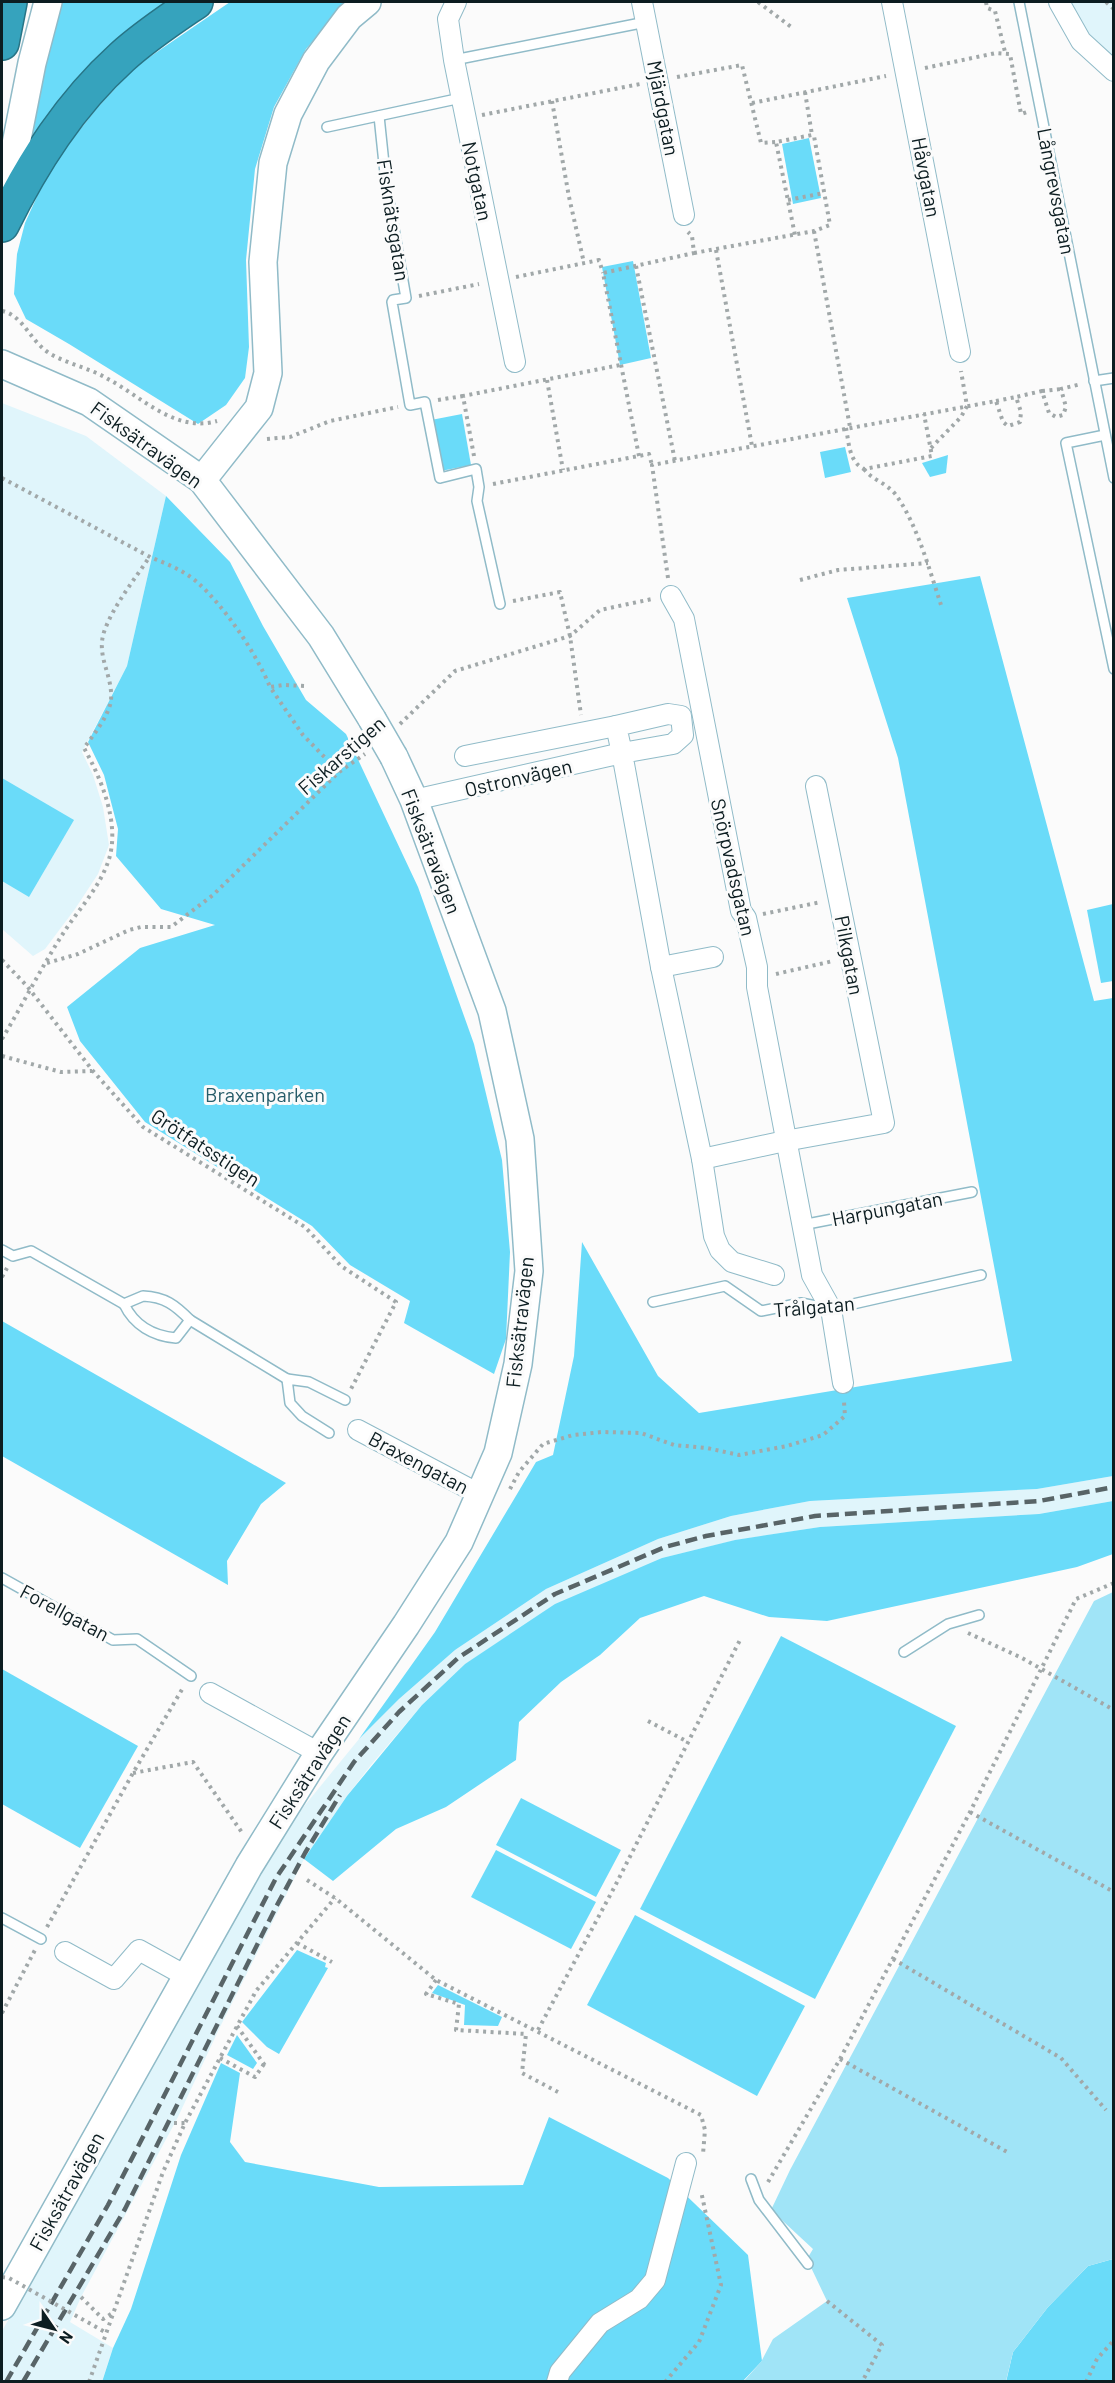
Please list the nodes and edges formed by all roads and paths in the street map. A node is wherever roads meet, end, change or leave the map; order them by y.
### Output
1 (10, 2) edge
2 (48, 2) edge
3 (196, 2) edge
4 (367, 2) edge
5 (456, 2) edge
6 (642, 2) edge
7 (758, 2) edge
8 (892, 2) edge
9 (986, 2) edge
10 (1019, 2) edge
11 (1059, 2) edge
12 (1106, 2) edge
13 (1113, 9) edge
14 (646, 22) junction
15 (794, 29) dead end
16 (2, 43) edge
17 (1005, 52) junction
18 (454, 60) junction
19 (1113, 71) edge
20 (907, 74) junction
21 (659, 80) junction
22 (804, 92) junction
23 (461, 98) junction
24 (552, 101) junction
25 (752, 103) junction
26 (1040, 109) junction
27 (379, 116) junction
28 (465, 119) junction
29 (327, 127) dead end
30 (812, 135) junction
31 (776, 142) junction
32 (824, 193) junction
33 (788, 200) junction
34 (684, 214) joint
35 (2, 220) edge
36 (2, 225) edge
37 (814, 231) junction
38 (795, 235) junction
39 (716, 250) junction
40 (694, 253) junction
41 (584, 263) dead end
42 (636, 266) junction
43 (2, 311) edge
44 (960, 352) joint
45 (515, 362) dead end
46 (2, 364) edge
47 (620, 365) junction
48 (1113, 378) edge
49 (547, 380) junction
50 (1094, 381) junction
51 (1061, 389) junction
52 (1042, 391) junction
53 (463, 396) junction
54 (1016, 396) junction
55 (996, 400) junction
56 (425, 402) junction
57 (410, 405) junction
58 (967, 406) junction
59 (924, 414) junction
60 (848, 428) junction
61 (240, 435) junction
62 (1105, 435) junction
63 (752, 446) junction
64 (930, 448) junction
65 (639, 456) junction
66 (675, 460) junction
67 (652, 465) junction
68 (476, 469) junction
69 (864, 469) junction
70 (563, 470) junction
71 (2, 478) edge
72 (1113, 478) edge
73 (202, 480) junction
74 (479, 486) junction
75 (150, 556) junction
76 (928, 563) junction
77 (800, 580) dead end
78 (671, 596) junction
79 (500, 604) joint
80 (942, 608) dead end
81 (570, 636) junction
82 (1113, 669) edge
83 (304, 686) dead end
84 (270, 687) junction
85 (383, 724) junction
86 (616, 726) junction
87 (583, 730) junction
88 (368, 751) dead end
89 (622, 753) junction
90 (465, 756) dead end
91 (339, 772) junction
92 (816, 786) dead end
93 (414, 801) junction
94 (839, 898) junction
95 (746, 918) junction
96 (713, 957) dead end
97 (851, 957) junction
98 (2, 960) edge
99 (46, 963) junction
100 (661, 967) junction
101 (757, 978) junction
102 (30, 991) junction
103 (2, 1039) edge
104 (2, 1056) edge
105 (93, 1071) junction
106 (785, 1141) junction
107 (702, 1160) junction
108 (972, 1192) dead end
109 (802, 1225) junction
110 (2, 1250) edge
111 (774, 1275) dead end
112 (981, 1275) dead end
113 (653, 1302) dead end
114 (124, 1304) junction
115 (831, 1309) junction
116 (190, 1320) junction
117 (287, 1379) junction
118 (843, 1383) joint
119 (345, 1400) joint
120 (358, 1430) dead end
121 (328, 1432) dead end
122 (508, 1493) dead end
123 (479, 1494) junction
124 (2, 1578) edge
125 (1113, 1583) edge
126 (979, 1615) dead end
127 (948, 1624) junction
128 (741, 1638) dead end
129 (904, 1652) dead end
130 (1042, 1670) junction
131 (191, 1676) joint
132 (210, 1693) dead end
133 (1113, 1710) edge
134 (648, 1721) dead end
135 (688, 1742) junction
136 (319, 1753) junction
137 (133, 1773) junction
138 (970, 1812) junction
139 (243, 1835) dead end
140 (307, 1880) dead end
141 (1113, 1892) edge
142 (335, 1898) junction
143 (2, 1918) edge
144 (41, 1939) junction
145 (297, 1943) junction
146 (65, 1952) dead end
147 (892, 1959) junction
148 (332, 1962) dead end
149 (186, 1976) junction
150 (436, 1980) junction
151 (2, 2013) edge
152 (237, 2026) junction
153 (538, 2030) junction
154 (220, 2058) junction
155 (840, 2060) junction
156 (558, 2092) dead end
157 (1106, 2110) dead end
158 (174, 2123) dead end
159 (185, 2123) junction
160 (1009, 2153) dead end
161 (694, 2163) joint
162 (751, 2179) dead end
163 (765, 2187) dead end
164 (700, 2188) dead end
165 (808, 2264) dead end
166 (2, 2277) edge
167 (81, 2297) dead end
168 (827, 2301) dead end
169 (2, 2306) edge
170 (112, 2312) junction
171 (105, 2332) junction
172 (1113, 2340) edge
173 (89, 2382) edge
174 (557, 2382) edge
175 (665, 2382) edge
176 (862, 2382) edge
177 (1086, 2382) edge

1 - 16 highway
2 - 35 street
3 - 36 highway
4 - 61 street
5 - 18 street, Notgatan
6 - 14 street, Mjärdgatan
7 - 15 path
8 - 20 street, Håvgatan
9 - 17 path
10 - 26 lane, Långrevsgatan
11 - 19 street
12 - 13 path
14 - 18 lane
14 - 21 street, Mjärdgatan
17 - 20 path
17 - 26 path
18 - 23 street, Notgatan
20 - 22 path
20 - 44 street, Håvgatan
21 - 24 path
21 - 25 path
21 - 34 street, Mjärdgatan
22 - 25 path
22 - 30 path
23 - 27 lane
23 - 28 street, Notgatan
24 - 28 path
24 - 41 path
25 - 31 path
26 - 50 lane, Långrevsgatan
27 - 29 lane
27 - 57 lane, Fisknätsgatan
28 - 45 street, Notgatan
30 - 31 path
30 - 32 path
31 - 33 path
32 - 33 path
32 - 37 path
33 - 38 path
34 - 40 path
37 - 38 path
37 - 60 path
38 - 39 path
39 - 40 path
39 - 63 path
40 - 42 path
42 - 47 path
42 - 66 path
43 - 61 path
44 - 58 path
46 - 73 street, Fisksätravägen
47 - 49 path
47 - 65 path
48 - 50 lane
49 - 53 path
49 - 70 path
50 - 51 path
50 - 62 lane, Långrevsgatan
51 - 52 path
51 - 52 path
52 - 54 path
53 - 56 path
53 - 68 path
54 - 55 path
54 - 55 path
55 - 58 path
56 - 57 lane
56 - 68 lane
57 - 61 path
58 - 59 path
58 - 64 path
59 - 60 path
59 - 64 path
60 - 63 path
60 - 69 path
61 - 73 street
62 - 72 lane, Långrevsgatan
62 - 82 lane
63 - 66 path
64 - 69 path
65 - 67 path
65 - 70 path
66 - 67 path
67 - 78 path
68 - 74 lane
69 - 76 path
70 - 74 path
71 - 75 path
73 - 85 street, Fisksätravägen
74 - 79 lane
75 - 84 path
75 - 99 path
76 - 77 path
76 - 80 path
78 - 81 path, Fiskarstigen
78 - 95 street, Snörpvadsgatan
79 - 81 path
81 - 85 path, Fiskarstigen
81 - 87 path
83 - 84 path
84 - 91 path
85 - 93 street, Fisksätravägen, bridge
86 - 87 street, Ostronvägen
86 - 89 street
86 - 89 street, Ostronvägen
87 - 90 street, Ostronvägen
88 - 91 path, Fiskarstigen
89 - 93 street, Ostronvägen
89 - 100 street
91 - 99 path, Fiskarstigen
92 - 94 street, Pilkgatan
93 - 123 street, Fisksätravägen
94 - 95 path
94 - 97 street, Pilkgatan
95 - 101 street, Snörpvadsgatan
96 - 100 street
97 - 101 path
97 - 106 street, Pilkgatan
98 - 102 path, Grötfatsstigen
99 - 102 path
100 - 107 street
101 - 106 street, Snörpvadsgatan
102 - 103 path
102 - 105 path, Grötfatsstigen
104 - 105 path
105 - 119 path, Grötfatsstigen
106 - 107 street
106 - 109 street, Snörpvadsgatan
107 - 111 street
108 - 109 lane, Harpungatan
109 - 115 street, Snörpvadsgatan
110 - 114 lane
112 - 115 lane, Trålgatan
113 - 115 lane, Trålgatan
114 - 116 lane
114 - 116 lane
115 - 118 street, Snörpvadsgatan
116 - 117 lane
117 - 119 lane
117 - 121 lane
118 - 122 path
120 - 123 street, Braxengatan
123 - 136 street, Fisksätravägen
124 - 131 lane, Forellgatan
125 - 130 path
126 - 127 lane
127 - 129 lane
127 - 130 path
128 - 135 path
130 - 133 path
130 - 138 path
131 - 137 path
132 - 136 street
134 - 135 path
135 - 153 path
136 - 149 street, Fisksätravägen
137 - 139 path
137 - 144 path
138 - 141 path
138 - 147 path
140 - 142 path
142 - 145 path
142 - 150 path
143 - 144 lane
144 - 151 path
145 - 148 path
145 - 152 path
146 - 149 street
147 - 155 path
147 - 157 path
149 - 169 street, Fisksätravägen
150 - 153 path
150 - 156 path
152 - 154 path
152 - 154 path
153 - 161 path
154 - 159 path
155 - 160 path
155 - 163 path
158 - 159 path
159 - 170 path
161 - 174 street
162 - 165 lane
164 - 175 path
166 - 171 path, bridge
167 - 170 path
168 - 176 path
170 - 171 path
171 - 173 path
172 - 177 path

